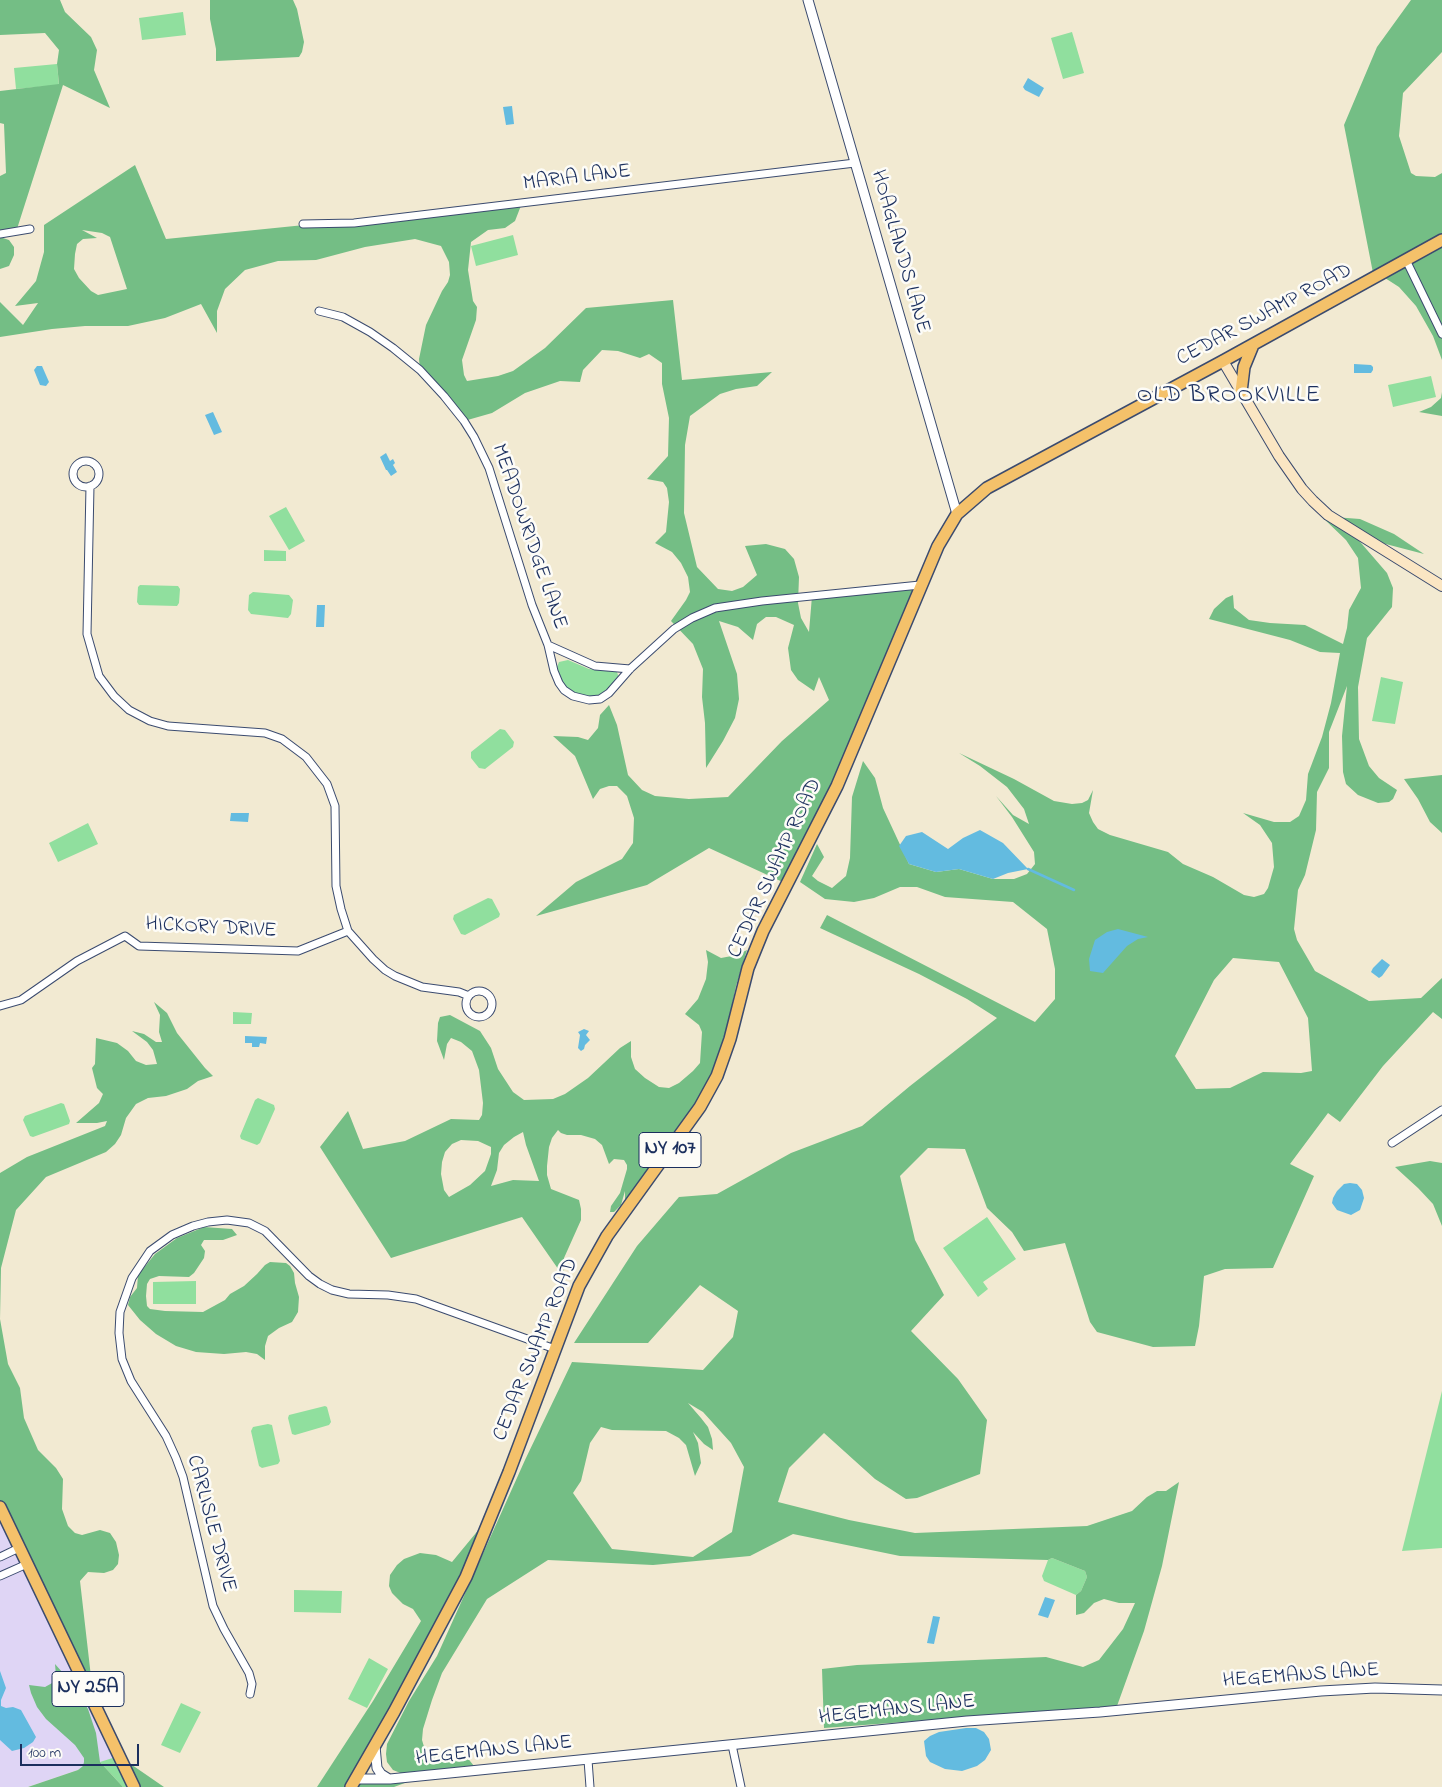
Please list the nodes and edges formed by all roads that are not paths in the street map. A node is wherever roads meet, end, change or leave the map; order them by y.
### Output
1 (808, 0) edge
2 (855, 163) junction
3 (303, 224) dead end
4 (30, 229) dead end
5 (0, 234) edge
6 (1442, 240) edge
7 (1406, 260) junction
8 (319, 311) dead end
9 (1442, 334) edge
10 (1253, 344) junction
11 (1223, 361) junction
12 (1241, 392) junction
13 (90, 486) dead end
14 (957, 514) junction
15 (920, 585) junction
16 (1442, 586) edge
17 (548, 645) junction
18 (630, 668) junction
19 (348, 931) junction
20 (469, 996) dead end
21 (0, 1006) edge
22 (1442, 1110) edge
23 (1392, 1144) dead end
24 (555, 1349) junction
25 (0, 1507) edge
26 (19, 1548) junction
27 (0, 1557) edge
28 (27, 1564) junction
29 (0, 1576) edge
30 (1442, 1690) edge
31 (250, 1694) dead end
32 (732, 1745) junction
33 (375, 1746) junction
34 (588, 1760) junction
35 (390, 1779) junction
36 (353, 1783) edge
37 (134, 1787) edge
38 (590, 1787) edge
39 (741, 1787) edge

1 - 2 street, HOAGLANDS LANE
2 - 3 street, MARIA LANE
2 - 14 street, HOAGLANDS LANE
4 - 5 street
6 - 7 main road, CEDAR SWAMP ROAD / NY 107
7 - 9 street
7 - 10 main road, CEDAR SWAMP ROAD / NY 107
8 - 17 street, MEADOWRIDGE LANE
10 - 11 main road, CEDAR SWAMP ROAD / NY 107
10 - 12 main road
11 - 12 main road
11 - 14 main road, CEDAR SWAMP ROAD / NY 107
12 - 16 main road
13 - 19 street
14 - 15 main road, CEDAR SWAMP ROAD / NY 107
15 - 18 street, MEADOWRIDGE LANE
15 - 24 main road, CEDAR SWAMP ROAD / NY 107
17 - 18 street, MEADOWRIDGE LANE
17 - 18 street, MEADOWRIDGE LANE
19 - 20 street
19 - 21 street, HICKORY DRIVE
22 - 23 street
24 - 31 street, CARLISLE DRIVE
24 - 33 main road, CEDAR SWAMP ROAD / NY 107
25 - 26 main road, NY 25A
26 - 27 street
26 - 28 main road, NY 25A
28 - 29 street
28 - 37 main road, NY 25A
30 - 32 street, HEGEMANS LANE
32 - 34 street, HEGEMANS LANE
32 - 39 street
33 - 35 street
33 - 36 main road, CEDAR SWAMP ROAD / NY 107
34 - 35 street, HEGEMANS LANE
34 - 38 street
35 - 36 street, HEGEMANS LANE

